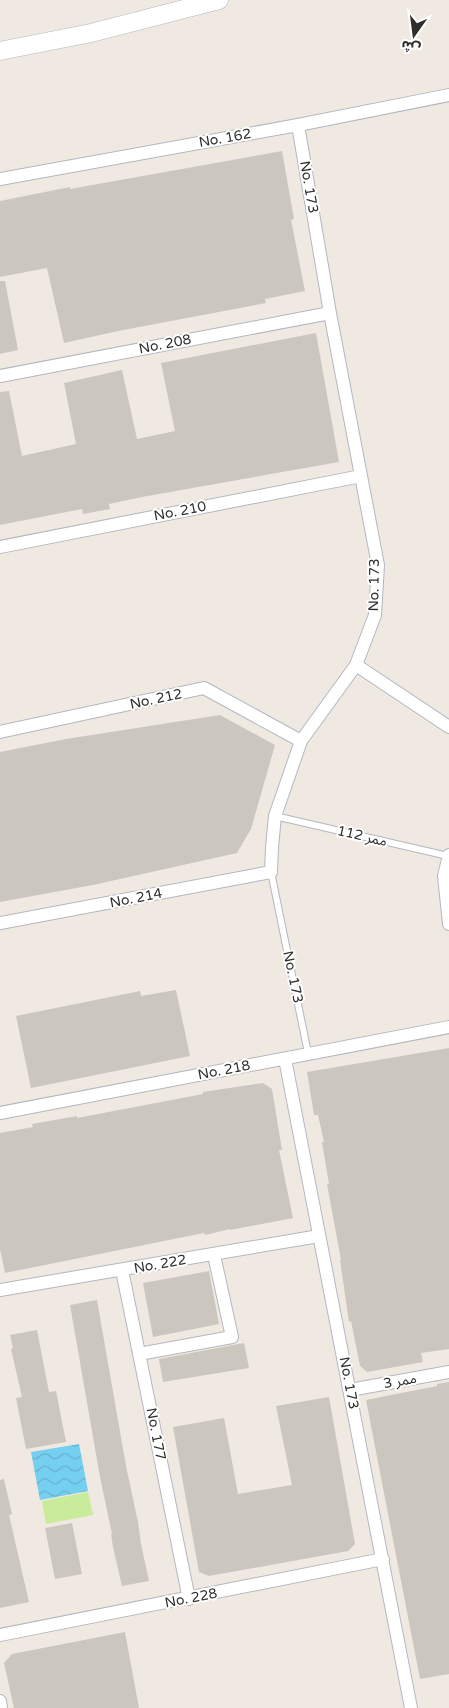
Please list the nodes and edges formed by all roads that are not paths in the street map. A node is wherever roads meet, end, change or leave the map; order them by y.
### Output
1 (219, 0) edge
2 (0, 51) edge
3 (449, 95) edge
4 (298, 125) junction
5 (0, 179) edge
6 (330, 313) junction
7 (0, 376) edge
8 (361, 476) junction
9 (0, 547) edge
10 (356, 665) junction
11 (449, 727) edge
12 (0, 732) edge
13 (301, 741) junction
14 (275, 816) junction
15 (449, 856) edge
16 (271, 872) junction
17 (449, 922) edge
18 (0, 923) edge
19 (449, 1027) edge
20 (308, 1053) junction
21 (285, 1059) junction
22 (0, 1113) edge
23 (319, 1236) junction
24 (214, 1255) junction
25 (122, 1270) junction
26 (0, 1290) edge
27 (140, 1354) junction
28 (449, 1372) edge
29 (350, 1390) junction
30 (382, 1559) junction
31 (189, 1599) junction
32 (0, 1635) edge
33 (0, 1700) edge
34 (1, 1708) edge
35 (411, 1708) edge

1 - 2 main road
3 - 4 street, No. 162
4 - 5 street, No. 162
4 - 6 street, No. 173
6 - 7 street, No. 208
6 - 8 street, No. 173
8 - 9 street, No. 210
8 - 10 street, No. 173
10 - 11 street
10 - 13 street, No. 173
12 - 13 street, No. 212
13 - 14 street, No. 173
14 - 15 lane, ممر 112
14 - 16 street, No. 173
15 - 17 street
16 - 18 street, No. 214
16 - 20 lane, No. 173
19 - 20 street, No. 218
20 - 21 street, No. 218
21 - 22 street, No. 218
21 - 23 street, No. 173
23 - 24 street, No. 222
23 - 29 street, No. 173
24 - 25 street, No. 222
24 - 27 street
25 - 26 street, No. 222
25 - 27 street, No. 177
27 - 31 street, No. 177
28 - 29 street, ممر 3
29 - 30 street, No. 173
30 - 31 street, No. 228
30 - 35 street, No. 173
31 - 32 street, No. 228
33 - 34 street

